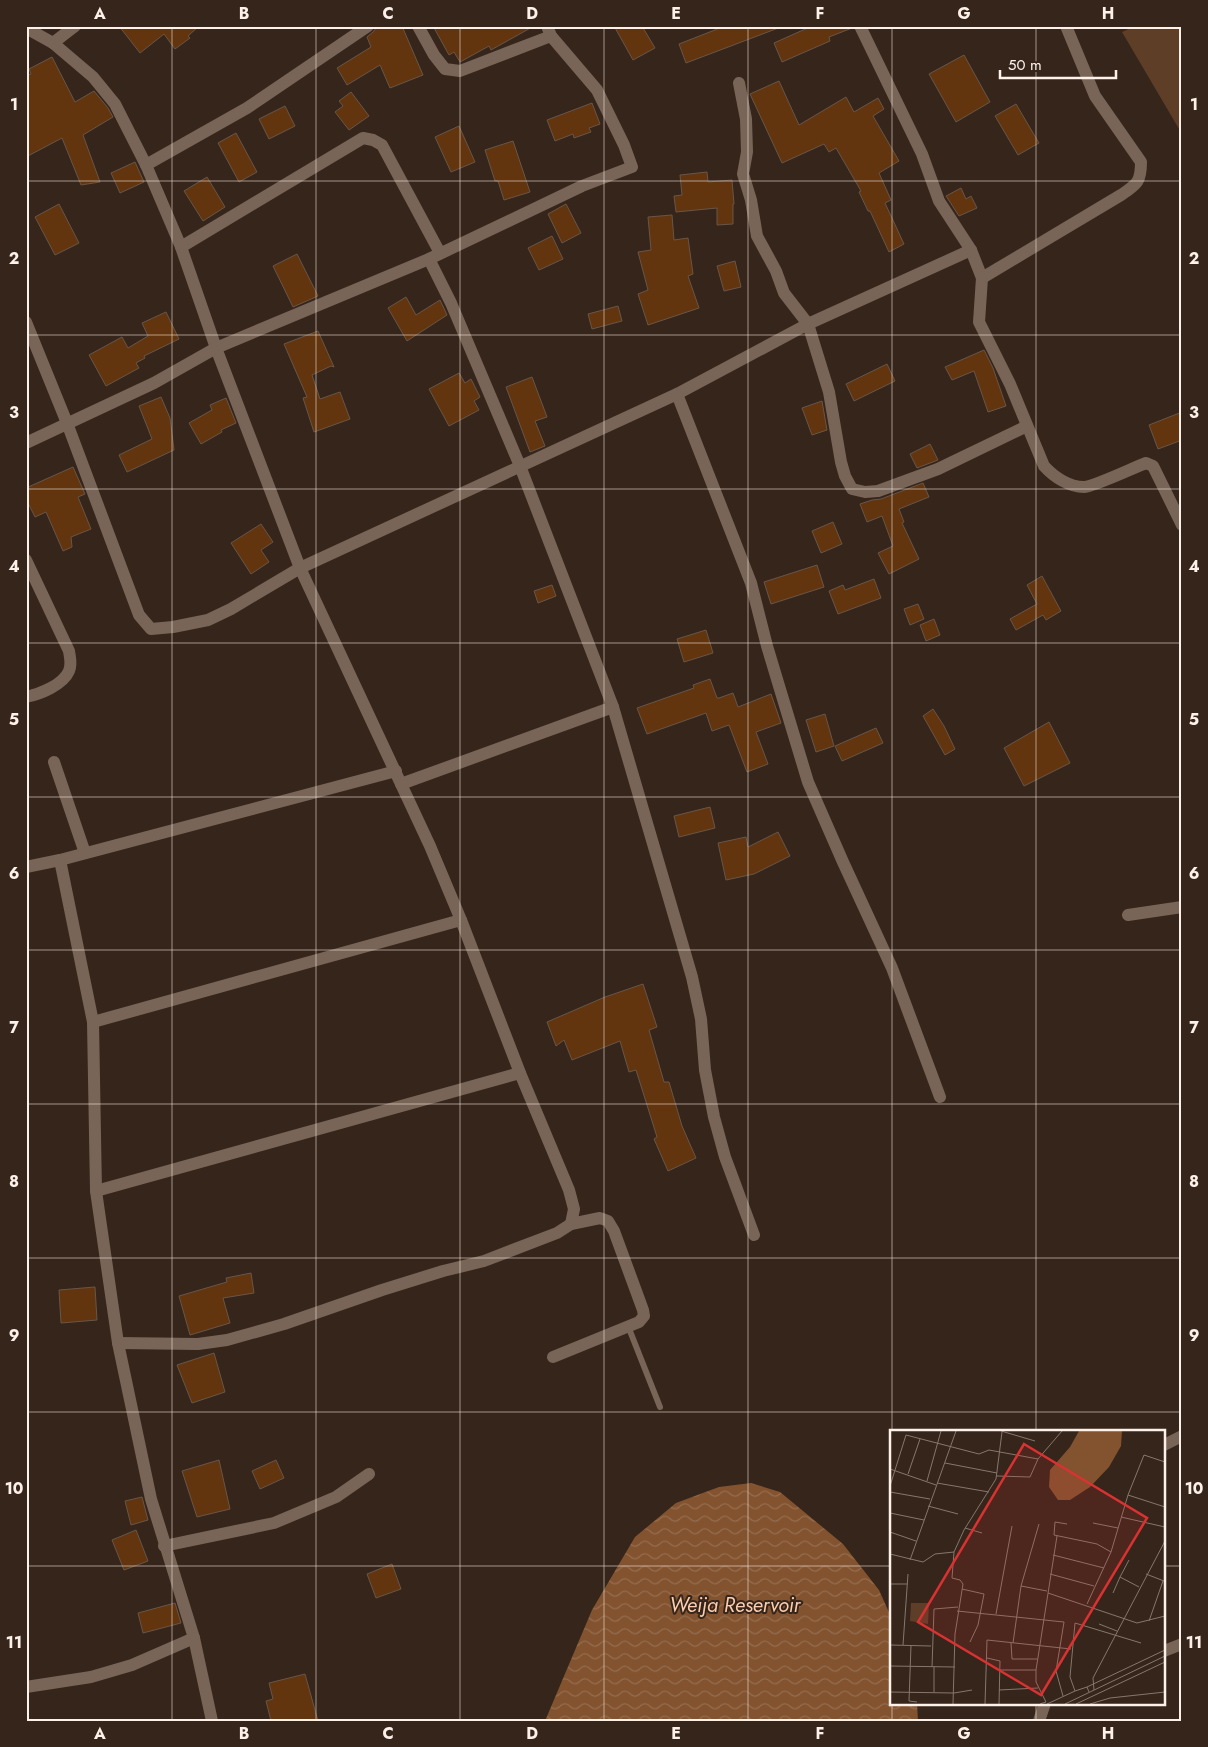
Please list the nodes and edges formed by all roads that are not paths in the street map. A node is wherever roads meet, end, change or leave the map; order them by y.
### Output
1 (75, 26) edge
2 (368, 26) edge
3 (418, 26) edge
4 (860, 26) edge
5 (1066, 26) edge
6 (26, 28) edge
7 (549, 31) edge
8 (53, 43) junction
9 (739, 83) dead end
10 (146, 165) junction
11 (181, 247) junction
12 (971, 250) junction
13 (434, 256) junction
14 (982, 278) junction
15 (26, 322) edge
16 (808, 324) junction
17 (216, 348) junction
18 (678, 394) junction
19 (67, 423) junction
20 (1027, 426) junction
21 (26, 443) edge
22 (520, 466) junction
23 (1182, 525) edge
24 (26, 560) edge
25 (300, 568) junction
26 (26, 697) edge
27 (612, 707) junction
28 (54, 762) dead end
29 (396, 771) junction
30 (401, 784) junction
31 (85, 853) junction
32 (60, 860) junction
33 (26, 867) edge
34 (1182, 907) edge
35 (1128, 915) dead end
36 (461, 920) junction
37 (93, 1022) junction
38 (520, 1073) junction
39 (940, 1097) dead end
40 (96, 1192) junction
41 (571, 1224) junction
42 (754, 1235) dead end
43 (628, 1326) junction
44 (118, 1343) junction
45 (552, 1358) dead end
46 (660, 1407) dead end
47 (1182, 1436) edge
48 (1166, 1444) edge
49 (369, 1474) dead end
50 (164, 1546) junction
51 (194, 1638) junction
52 (1182, 1644) edge
53 (1166, 1649) edge
54 (26, 1688) edge
55 (1045, 1704) edge
56 (212, 1721) edge
57 (1039, 1721) edge

1 - 8 street
2 - 10 street
3 - 7 street
4 - 12 street
5 - 14 street
6 - 8 street
7 - 13 street
8 - 10 street
9 - 16 street
10 - 11 street
11 - 13 street
11 - 17 street
12 - 14 street
12 - 16 street
13 - 17 street
13 - 22 street
14 - 20 street
15 - 19 street
16 - 18 street
16 - 20 street
17 - 19 street
17 - 25 street
18 - 22 street
18 - 39 street
19 - 21 street
19 - 25 street
20 - 23 street
22 - 25 street
22 - 27 street
24 - 26 street
25 - 29 street
27 - 30 street
27 - 42 street
28 - 31 street
29 - 30 street
29 - 31 street
30 - 36 street
31 - 32 street
32 - 33 street
32 - 37 street
34 - 35 street
36 - 37 street
36 - 38 street
37 - 40 street
38 - 40 street
38 - 41 street
40 - 44 street
41 - 43 street
41 - 44 street
43 - 45 street
43 - 46 lane
44 - 50 street
47 - 48 street
49 - 50 street
50 - 51 street
51 - 54 street
51 - 56 street
52 - 53 street
55 - 57 street

